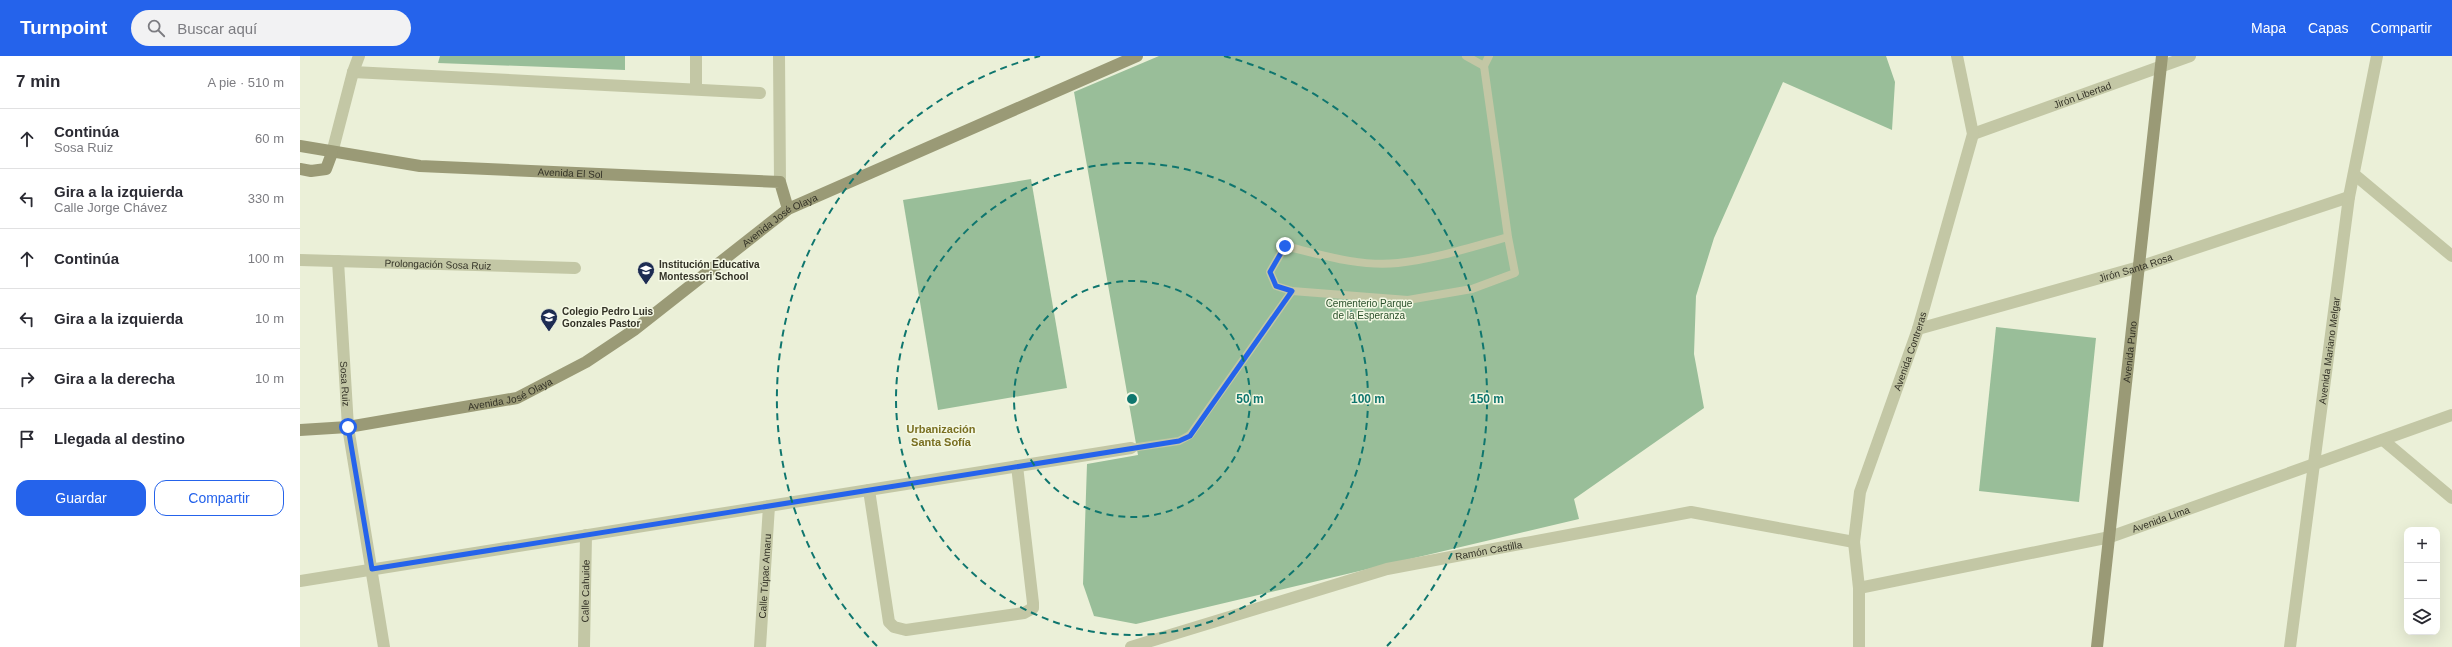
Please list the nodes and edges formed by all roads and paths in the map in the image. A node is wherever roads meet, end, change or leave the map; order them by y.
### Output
1 (359, 56) edge
2 (696, 56) edge
3 (779, 56) edge
4 (1137, 56) edge
5 (1466, 56) edge
6 (1489, 56) edge
7 (1957, 56) edge
8 (2190, 56) edge
9 (2376, 56) edge
10 (2161, 62) edge
11 (1484, 66) junction
12 (353, 72) junction
13 (696, 88) junction
14 (760, 93) dead end
15 (1973, 134) junction
16 (300, 146) edge
17 (332, 153) junction
18 (300, 169) edge
19 (2355, 175) junction
20 (780, 182) junction
21 (2349, 197) junction
22 (788, 209) junction
23 (1508, 237) junction
24 (2452, 256) edge
25 (300, 260) edge
26 (338, 261) junction
27 (2139, 267) junction
28 (576, 268) dead end
29 (1292, 291) junction
30 (1918, 328) junction
31 (2452, 415) edge
32 (348, 427) junction
33 (300, 430) edge
34 (2383, 440) junction
35 (1131, 448) joint
36 (1017, 466) junction
37 (2314, 466) junction
38 (869, 490) junction
39 (2452, 498) edge
40 (769, 506) junction
41 (586, 535) junction
42 (2110, 537) junction
43 (1854, 542) junction
44 (372, 569) junction
45 (300, 581) edge
46 (1859, 588) junction
47 (384, 647) edge
48 (584, 647) edge
49 (760, 647) edge
50 (1131, 647) edge
51 (1859, 647) edge
52 (2097, 647) edge
53 (2290, 647) edge

1 - 12 street
2 - 13 street
3 - 20 street
4 - 22 street, Avenida José Olaya
5 - 11 lane
6 - 11 lane
7 - 15 street, Avenida Contreras
8 - 10 street, Jirón Libertad
9 - 19 street, Avenida Mariano Melgar
10 - 15 street, Jirón Libertad
10 - 27 street, Avenida Puno
11 - 23 lane
12 - 13 street
12 - 17 street
13 - 14 street
15 - 30 street, Avenida Contreras
16 - 17 street, Avenida El Sol
17 - 18 street
17 - 20 street, Avenida El Sol
19 - 21 street, Avenida Mariano Melgar
19 - 24 street
20 - 22 street
21 - 27 street, Jirón Santa Rosa
21 - 37 street, Avenida Mariano Melgar
22 - 32 street, Avenida José Olaya
23 - 29 lane
23 - 29 lane
25 - 26 street, Prolongación Sosa Ruiz
26 - 28 street, Prolongación Sosa Ruiz
26 - 32 street, Sosa Ruiz
27 - 30 street, Jirón Santa Rosa
27 - 42 street, Avenida Puno
29 - 35 lane
30 - 43 street, Avenida Contreras
31 - 34 street, Avenida Lima
32 - 33 street, Avenida José Olaya
32 - 44 street, Sosa Ruiz
34 - 37 street, Avenida Lima
34 - 39 street
35 - 36 street
36 - 38 street
36 - 38 street
37 - 42 street, Avenida Lima
37 - 53 street, Avenida Mariano Melgar
38 - 40 street
40 - 41 street
40 - 49 street, Calle Túpac Amaru
41 - 44 street
41 - 48 street, Calle Cahuide
42 - 46 street, Avenida Lima
42 - 52 street, Avenida Puno
43 - 46 street, Avenida Contreras
43 - 50 street, Ramón Castilla
44 - 45 street
44 - 47 street, Sosa Ruiz
46 - 51 street, Avenida Contreras

